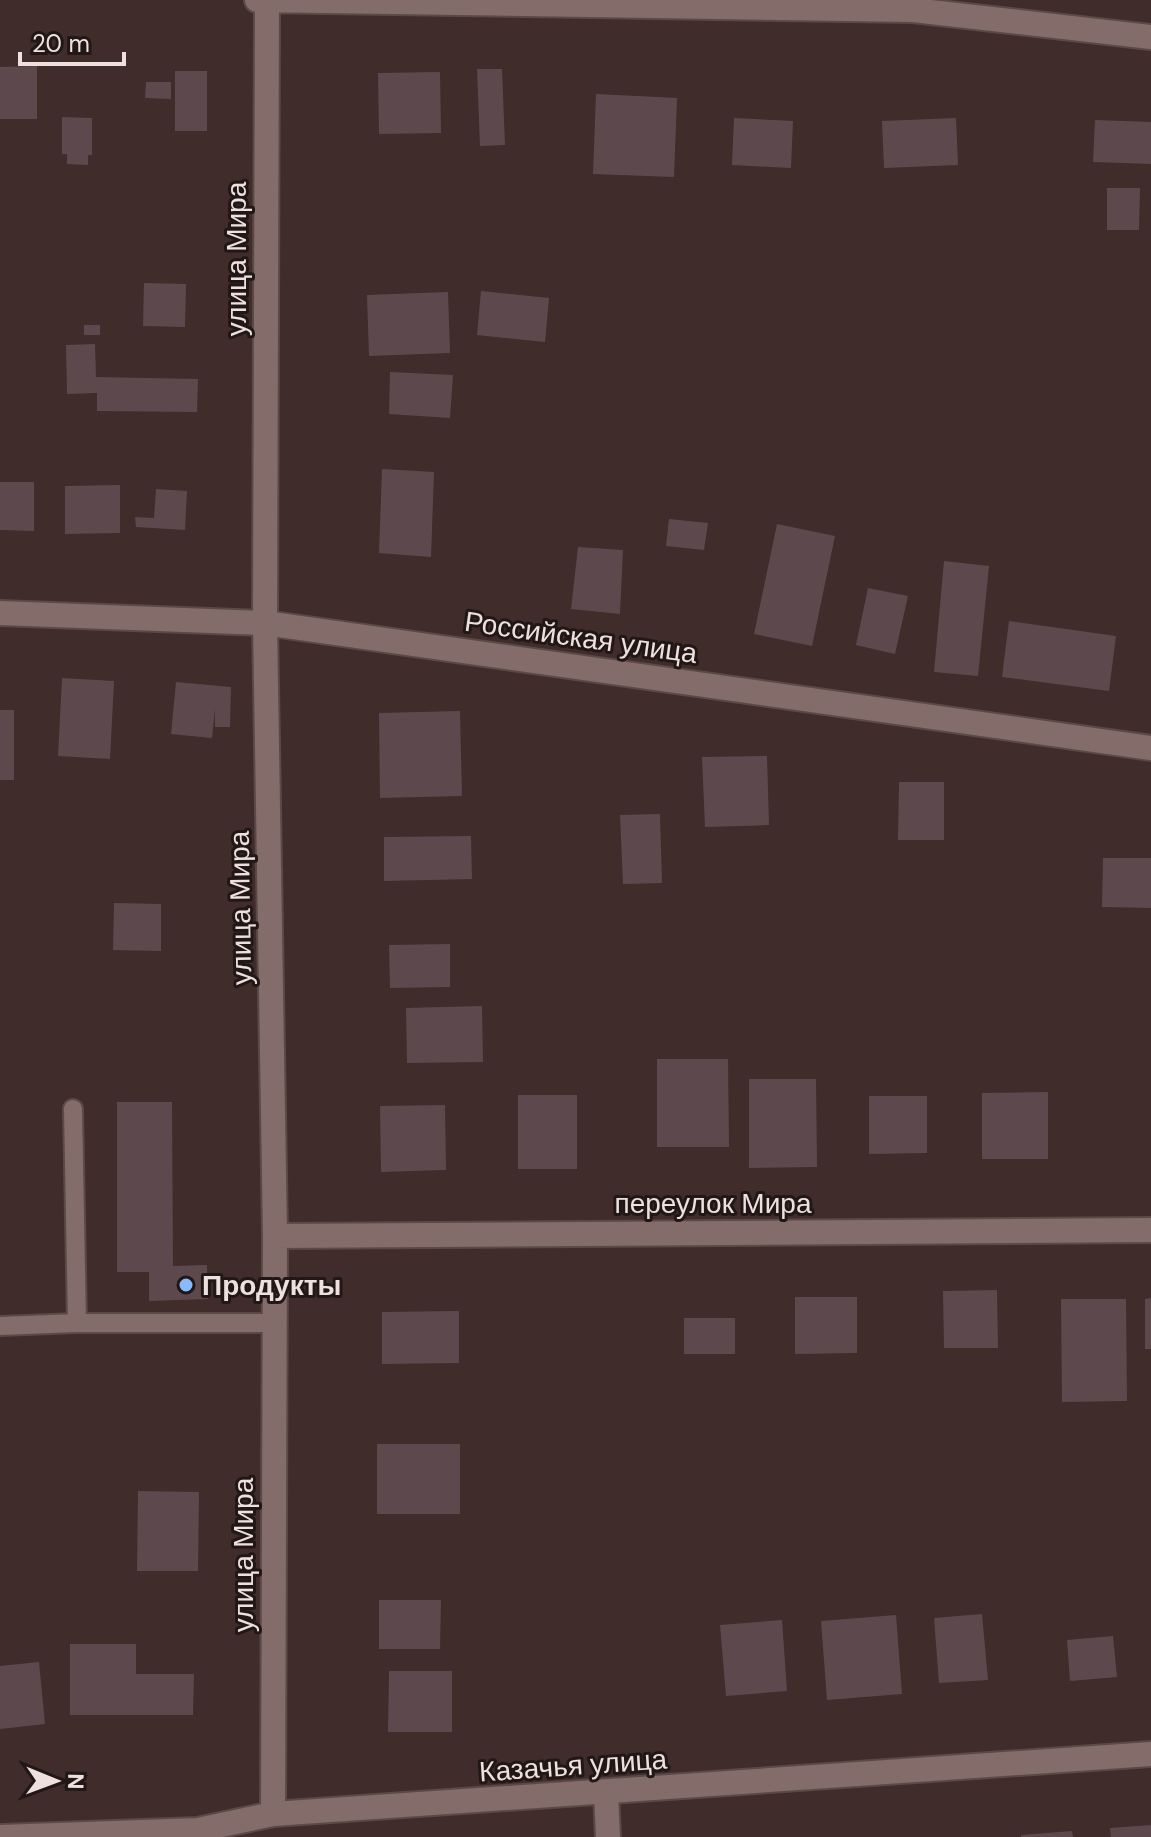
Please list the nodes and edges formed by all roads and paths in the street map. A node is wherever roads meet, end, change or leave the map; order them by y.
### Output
1 (257, 0) edge
2 (267, 0) edge
3 (1151, 37) edge
4 (0, 613) edge
5 (265, 623) junction
6 (1151, 748) edge
7 (73, 1109) dead end
8 (1151, 1230) edge
9 (275, 1236) junction
10 (77, 1323) junction
11 (273, 1323) junction
12 (0, 1326) edge
13 (1151, 1754) edge
14 (606, 1793) junction
15 (273, 1814) junction
16 (0, 1837) edge
17 (608, 1837) edge

1 - 2 street
2 - 3 street
2 - 5 street, улица Мира
4 - 5 street, Российская улица
5 - 6 street, Российская улица
5 - 9 street, улица Мира
7 - 10 lane
8 - 9 street, переулок Мира
9 - 11 street, улица Мира
10 - 11 lane
10 - 12 lane
11 - 15 street, улица Мира
13 - 14 street, Казачья улица
14 - 15 street, Казачья улица
14 - 17 street
15 - 16 street, Казачья улица

